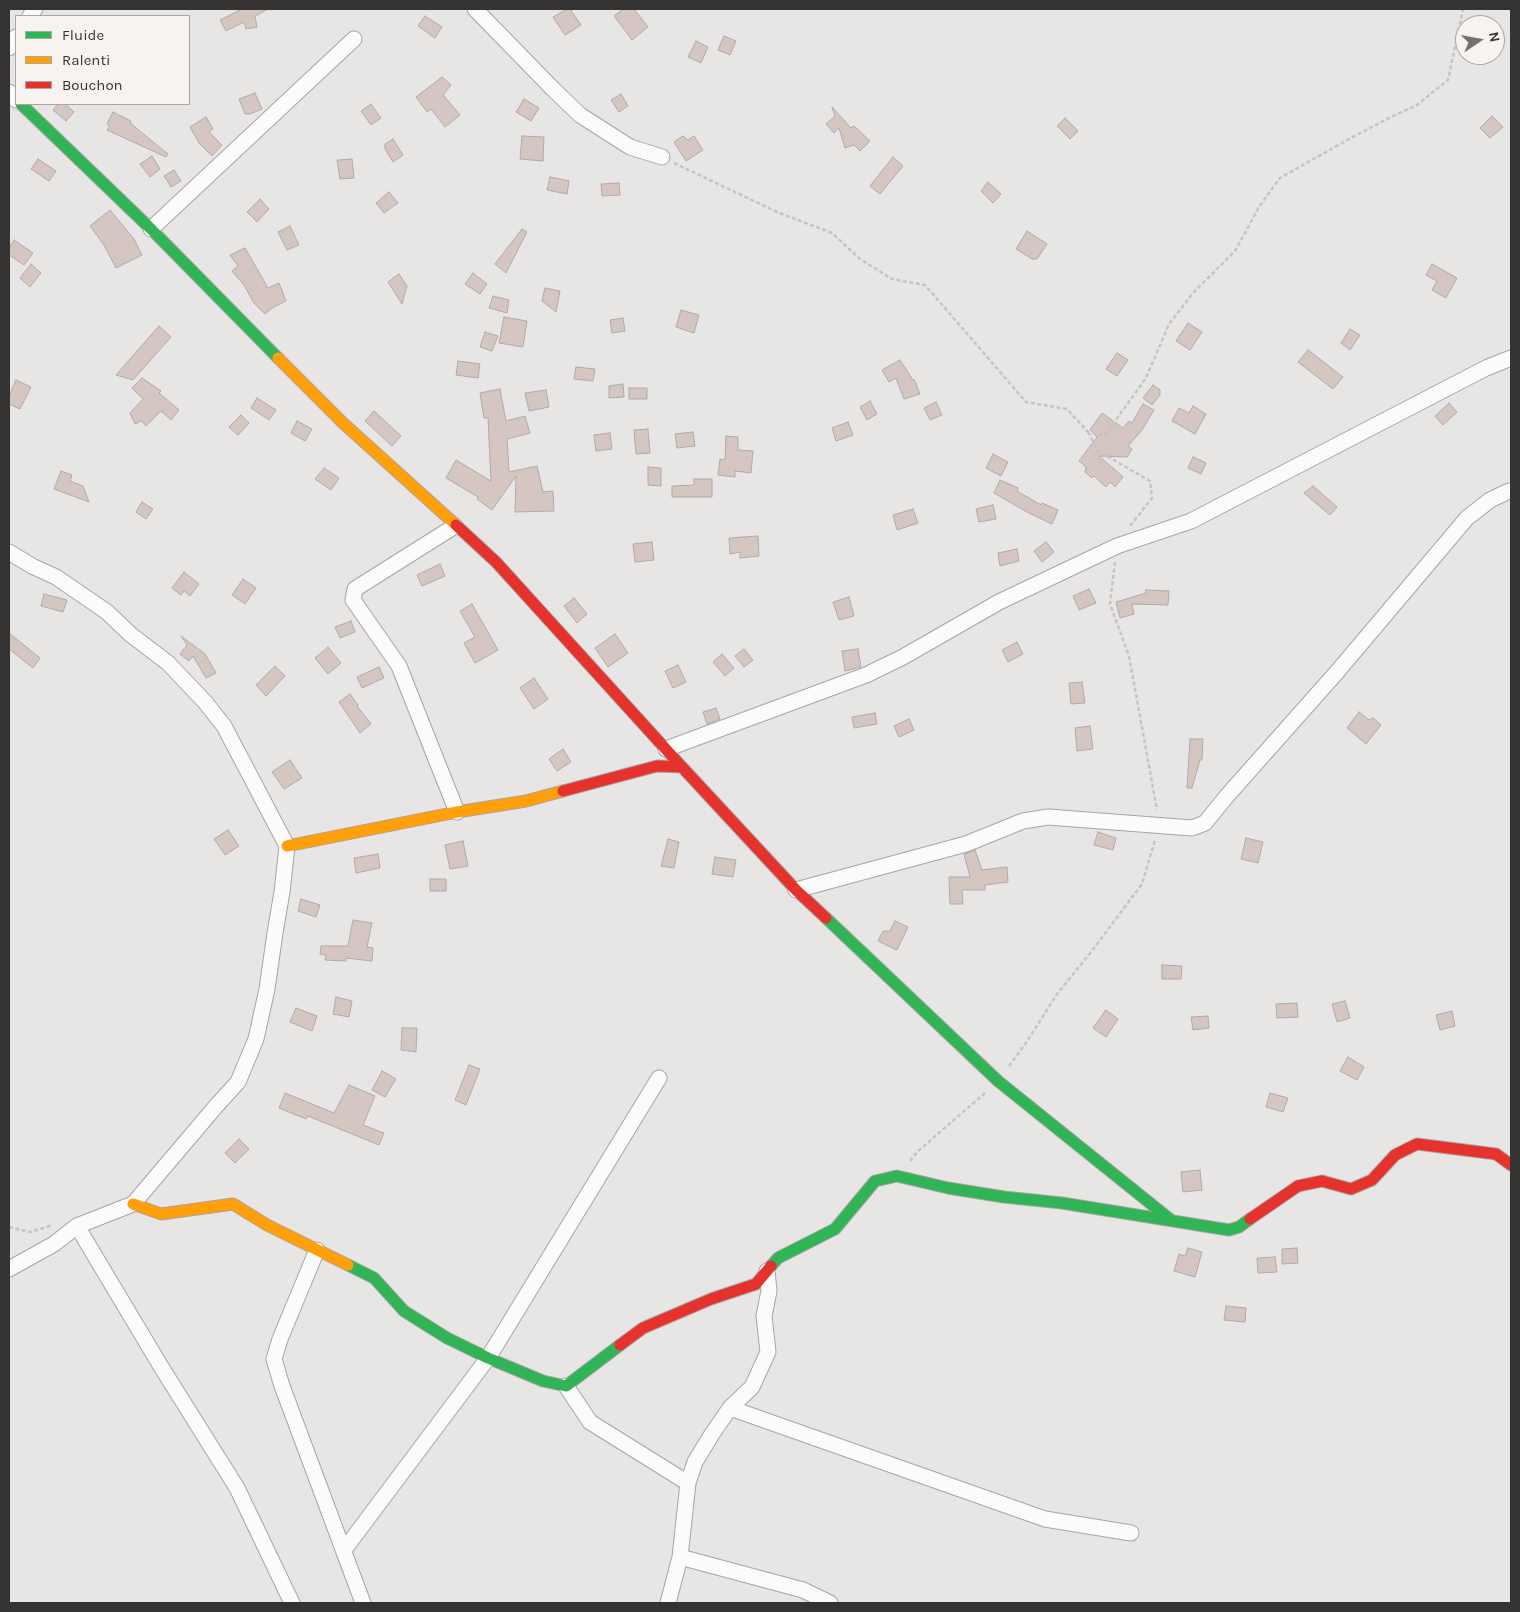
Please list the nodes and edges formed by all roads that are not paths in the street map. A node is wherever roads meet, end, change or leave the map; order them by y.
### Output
1 (475, 9) edge
2 (354, 39) dead end
3 (22, 105) edge
4 (662, 157) road end
5 (150, 229) junction
6 (1511, 358) edge
7 (1511, 491) edge
8 (455, 526) junction
9 (9, 552) edge
10 (666, 749) junction
11 (682, 767) junction
12 (457, 812) junction
13 (286, 846) junction
14 (796, 890) junction
15 (658, 1078) dead end
16 (1511, 1165) edge
17 (133, 1204) junction
18 (1172, 1221) junction
19 (77, 1226) junction
20 (317, 1250) junction
21 (9, 1269) edge
22 (767, 1271) junction
23 (488, 1358) junction
24 (566, 1386) junction
25 (730, 1408) junction
26 (688, 1483) junction
27 (1131, 1533) dead end
28 (344, 1550) junction
29 (680, 1557) junction
30 (292, 1603) edge
31 (363, 1603) edge
32 (668, 1603) edge
33 (830, 1603) edge

1 - 4 street
2 - 5 street
3 - 5 street
5 - 8 street
6 - 10 street
7 - 14 street
8 - 10 street
8 - 12 street
9 - 13 street
10 - 11 street
11 - 12 street
11 - 14 street
12 - 13 street
13 - 17 street
14 - 18 street
15 - 23 street
16 - 18 street
17 - 19 street
17 - 20 street
18 - 22 street
19 - 21 street
19 - 30 street
20 - 23 street
20 - 28 street
22 - 24 street
22 - 25 street
23 - 24 street
23 - 28 street
24 - 26 street
25 - 26 street
25 - 27 street
26 - 29 street
28 - 31 street
29 - 32 street
29 - 33 street

